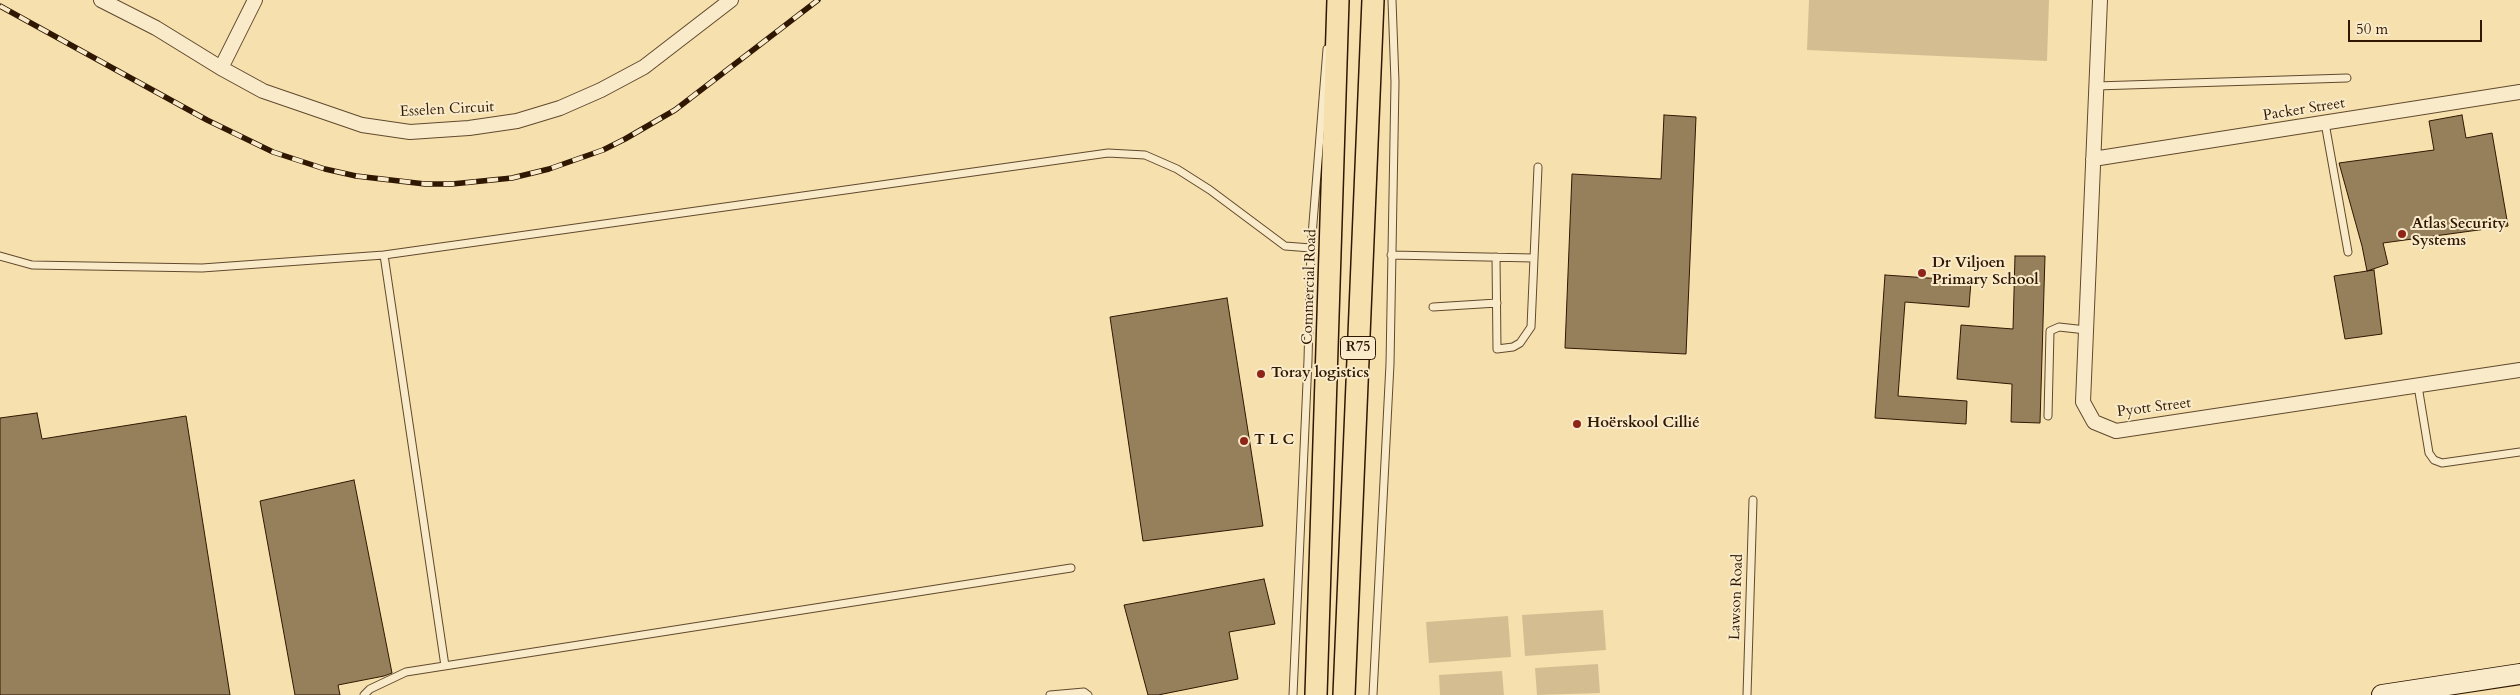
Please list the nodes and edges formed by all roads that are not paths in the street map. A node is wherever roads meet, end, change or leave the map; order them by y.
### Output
1 (101, 0) edge
2 (255, 0) edge
3 (731, 0) edge
4 (1338, 0) edge
5 (1373, 0) edge
6 (1392, 0) edge
7 (2100, 0) edge
8 (221, 68) junction
9 (2347, 78) dead end
10 (2096, 86) junction
11 (2520, 92) edge
12 (2325, 123) junction
13 (2093, 159) junction
14 (1538, 167) dead end
15 (1311, 248) junction
16 (2348, 252) dead end
17 (384, 255) junction
18 (1391, 255) junction
19 (0, 256) edge
20 (1496, 257) junction
21 (1533, 258) junction
22 (1497, 303) junction
23 (1433, 307) dead end
24 (2086, 330) junction
25 (2520, 370) edge
26 (2418, 386) junction
27 (2048, 416) dead end
28 (2520, 452) edge
29 (1753, 500) dead end
30 (1071, 568) dead end
31 (445, 666) junction
32 (2520, 674) edge
33 (1290, 694) edge
34 (364, 695) edge
35 (1050, 695) edge
36 (1088, 695) edge
37 (1316, 695) edge
38 (1344, 695) edge
39 (1373, 695) edge
40 (1746, 695) edge
41 (2382, 695) edge

1 - 8 street, Esselen Circuit
2 - 8 street
3 - 8 street, Esselen Circuit
4 - 15 lane, Commercial Road
4 - 37 main road, Commercial Road / R75
5 - 38 main road, R75
6 - 18 lane
7 - 10 street, Pyott Street
9 - 10 lane
10 - 13 street, Pyott Street
11 - 12 street, Packer Street
12 - 13 street, Packer Street
12 - 16 lane
13 - 24 street, Pyott Street
14 - 21 lane
15 - 17 lane
15 - 33 lane, Commercial Road
17 - 19 lane
17 - 31 lane
18 - 20 lane
18 - 39 lane
20 - 21 lane
20 - 22 lane
21 - 22 lane
22 - 23 lane
24 - 26 street, Pyott Street
24 - 27 lane
25 - 26 street, Pyott Street
26 - 28 lane
29 - 40 lane, Lawson Road
30 - 31 lane
31 - 34 lane
32 - 41 main road
35 - 36 lane

